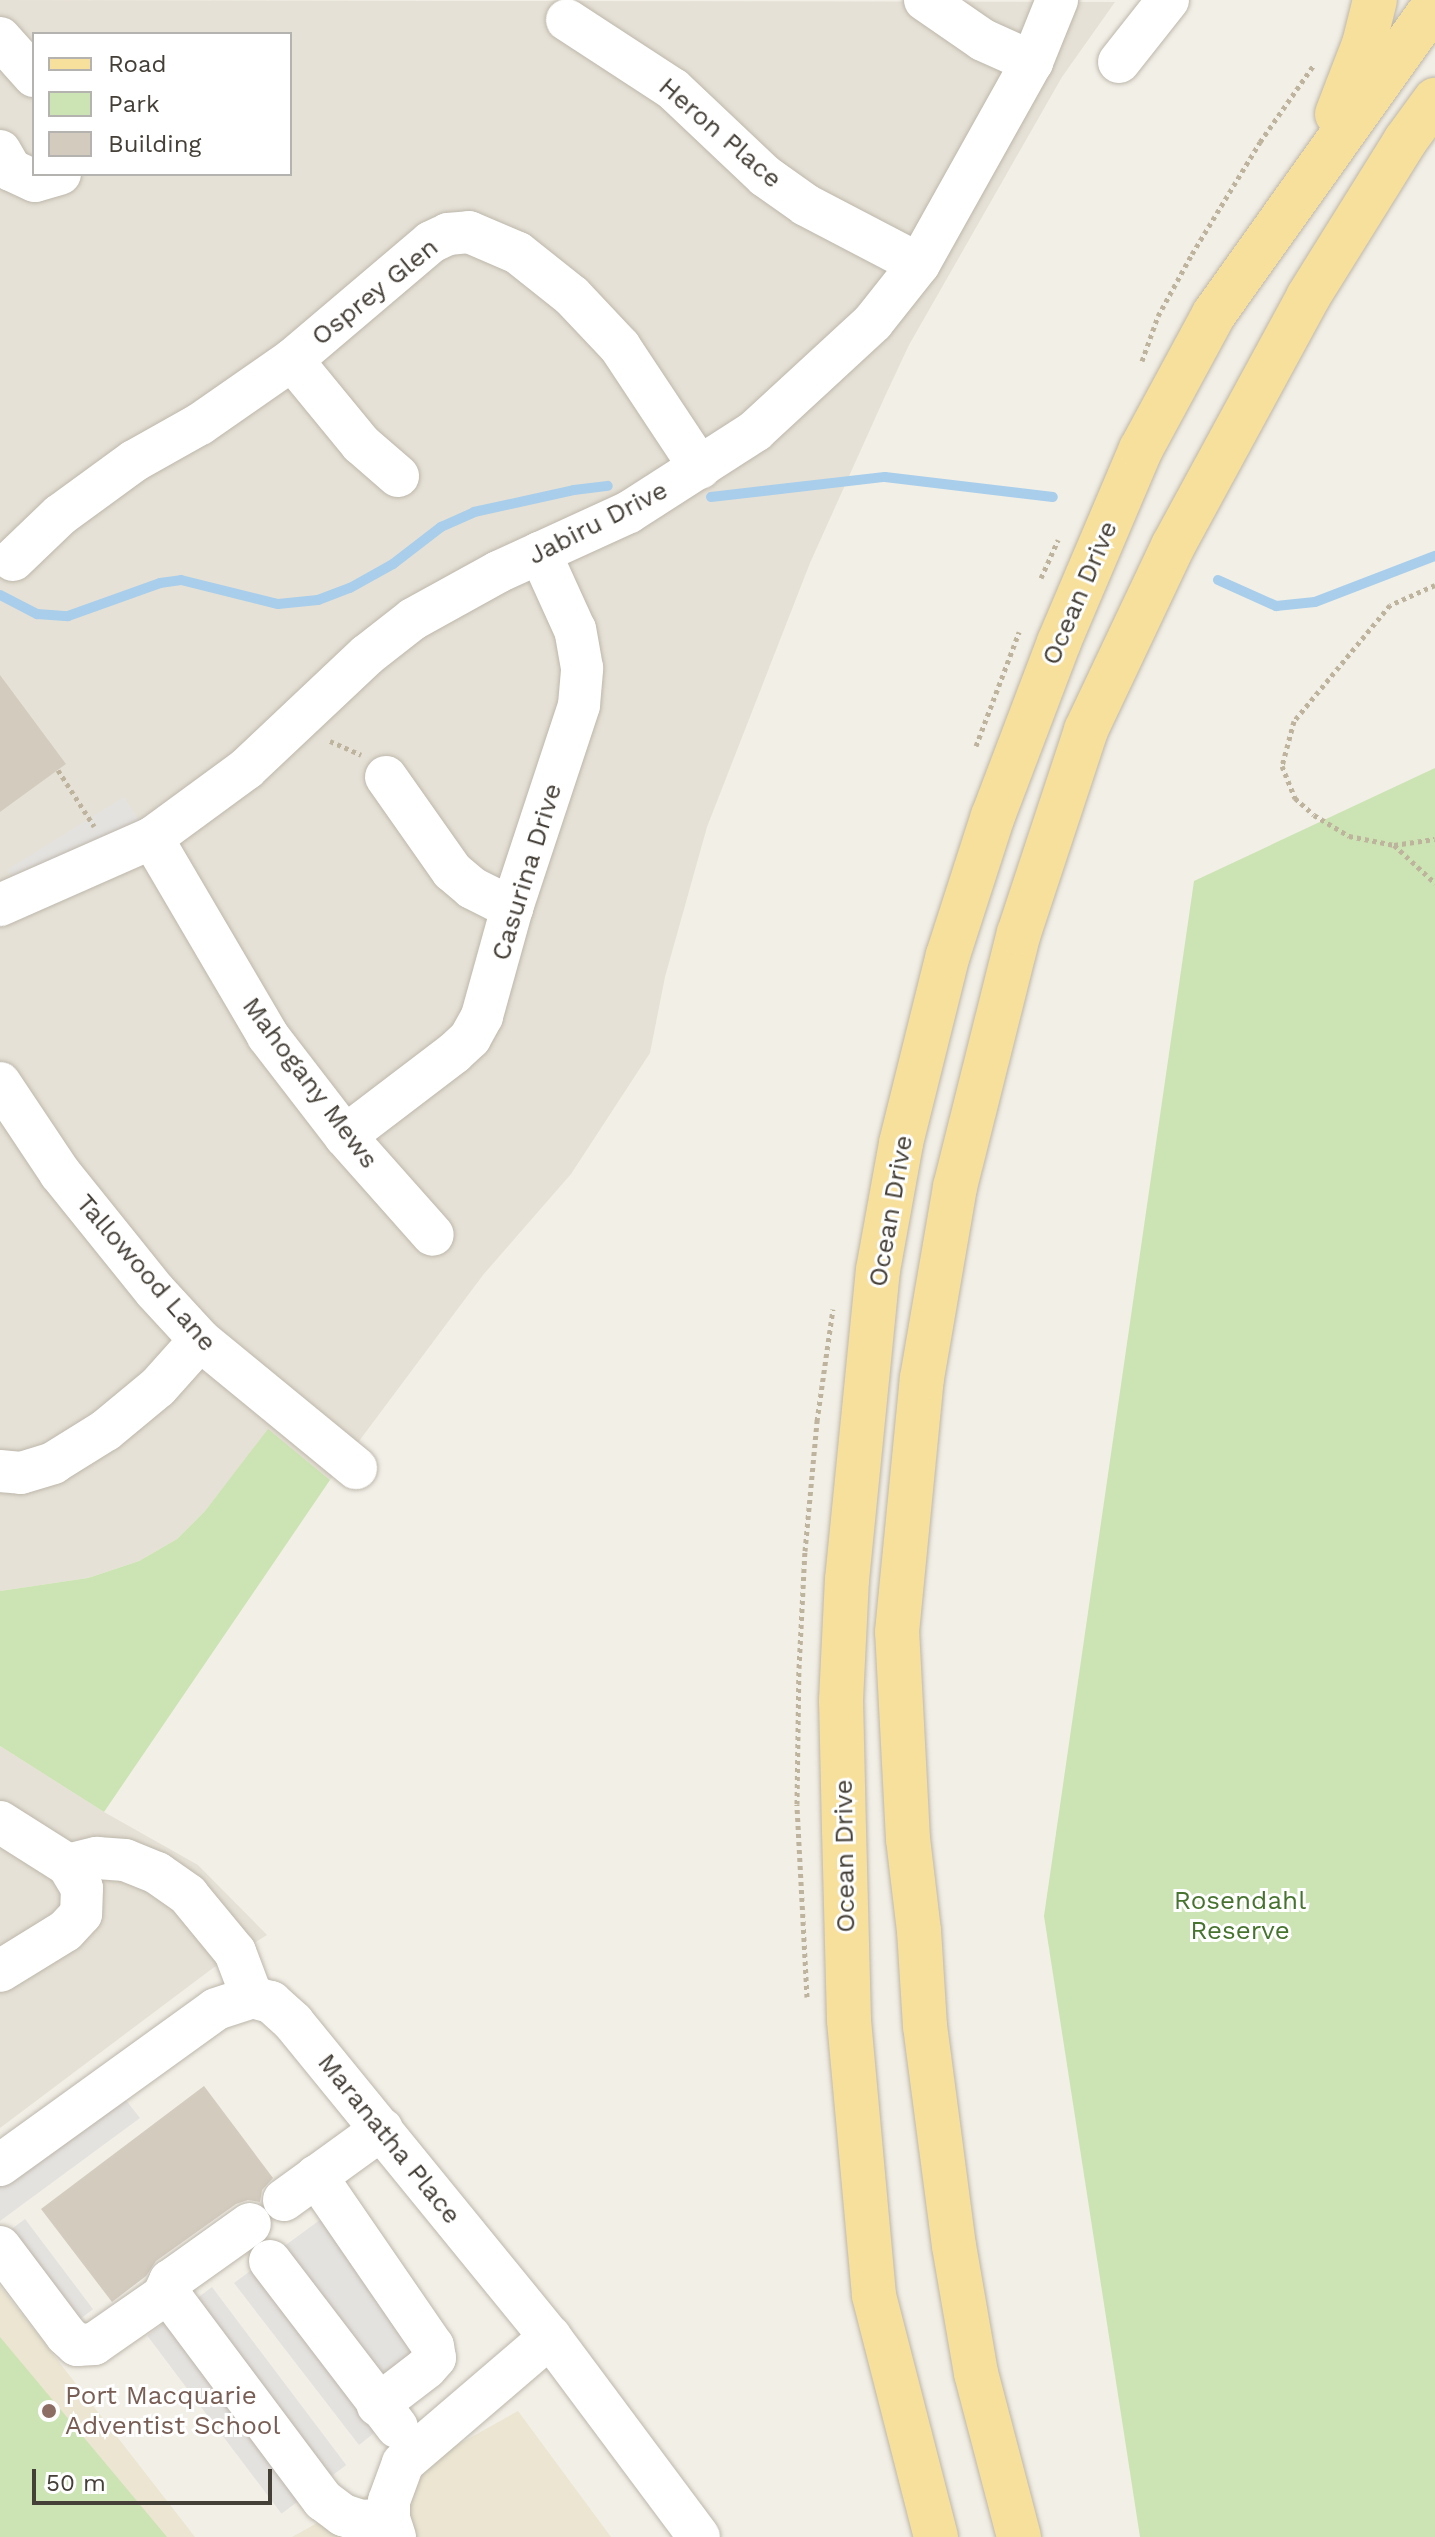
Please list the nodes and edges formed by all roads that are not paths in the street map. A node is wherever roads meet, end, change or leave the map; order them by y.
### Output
1 (925, 0) edge
2 (1057, 0) edge
3 (1168, 0) edge
4 (1375, 0) edge
5 (1435, 4) edge
6 (567, 20) dead end
7 (0, 38) edge
8 (1032, 62) junction
9 (1119, 62) dead end
10 (32, 74) edge
11 (1435, 100) edge
12 (0, 151) edge
13 (1330, 152) junction
14 (53, 176) edge
15 (919, 264) junction
16 (292, 360) junction
17 (700, 468) junction
18 (398, 476) dead end
19 (540, 553) junction
20 (13, 560) dead end
21 (386, 777) road end
22 (152, 838) junction
23 (0, 905) edge
24 (512, 908) junction
25 (0, 1083) edge
26 (345, 1136) junction
27 (433, 1235) dead end
28 (200, 1340) junction
29 (356, 1468) dead end
30 (0, 1471) edge
31 (0, 1822) edge
32 (68, 1865) junction
33 (0, 1971) edge
34 (252, 1997) junction
35 (382, 2129) junction
36 (0, 2165) edge
37 (250, 2224) dead end
38 (0, 2247) edge
39 (270, 2261) dead end
40 (163, 2296) junction
41 (550, 2337) junction
42 (378, 2405) junction
43 (420, 2445) junction
44 (392, 2528) edge
45 (699, 2537) edge
46 (936, 2537) edge
47 (1019, 2537) edge

1 - 8 street
2 - 8 street, Jabiru Drive
3 - 9 street
4 - 13 main road
5 - 13 main road, Ocean Drive
6 - 15 street, Heron Place
7 - 10 street
8 - 15 street, Jabiru Drive
11 - 47 main road
12 - 14 street
13 - 46 main road, Ocean Drive
15 - 17 street, Jabiru Drive
16 - 17 street, Osprey Glen
16 - 18 street
16 - 20 street, Osprey Glen
17 - 19 street, Jabiru Drive
19 - 22 street, Jabiru Drive
19 - 24 street, Casurina Drive
21 - 24 street
22 - 23 street, Jabiru Drive
22 - 26 street, Mahogany Mews
24 - 26 street, Casurina Drive
25 - 28 street, Tallowood Lane
26 - 27 street, Mahogany Mews
28 - 29 street, Tallowood Lane
28 - 30 street
31 - 32 street
32 - 33 street
32 - 34 street
34 - 35 street, Maranatha Place
34 - 36 street
35 - 41 street, Maranatha Place
35 - 42 street
37 - 40 street
38 - 40 street
39 - 42 street
40 - 44 street
41 - 43 street
41 - 45 street, Maranatha Place
42 - 43 street
43 - 44 street

